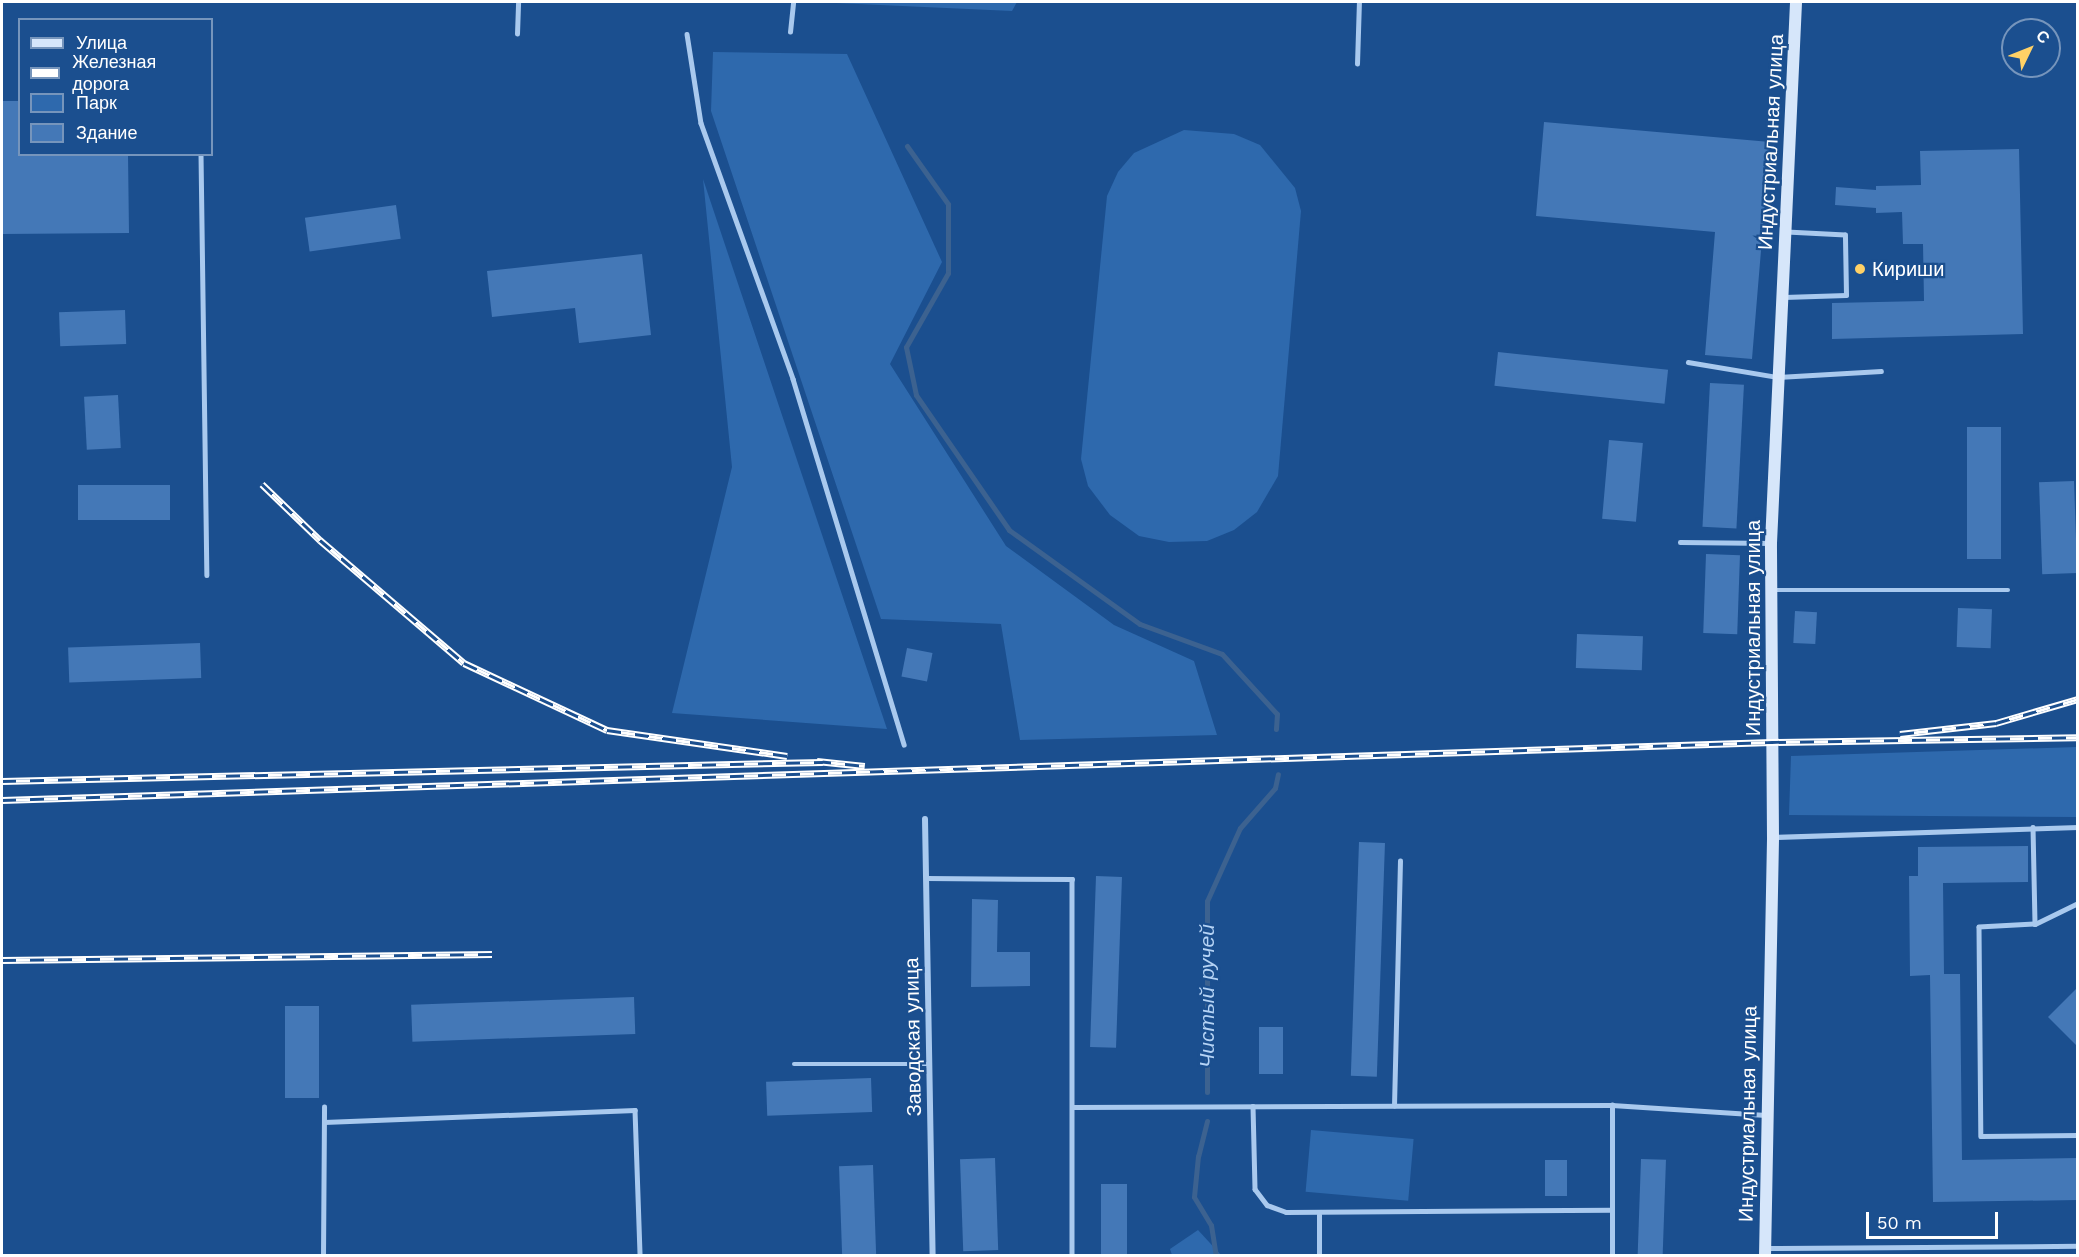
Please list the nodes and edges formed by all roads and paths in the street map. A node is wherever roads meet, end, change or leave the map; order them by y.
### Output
1 (518, 2) edge
2 (793, 2) edge
3 (1359, 2) edge
4 (1796, 2) edge
5 (790, 32) dead end
6 (516, 34) dead end
7 (687, 34) dead end
8 (1357, 64) dead end
9 (201, 156) edge
10 (1786, 232) junction
11 (1784, 297) junction
12 (1688, 362) dead end
13 (1881, 371) dead end
14 (1778, 377) junction
15 (1680, 542) dead end
16 (1771, 543) junction
17 (207, 574) dead end
18 (1771, 590) junction
19 (2008, 590) dead end
20 (904, 745) dead end
21 (925, 819) dead end
22 (2033, 827) junction
23 (2078, 827) edge
24 (1773, 837) junction
25 (1400, 861) dead end
26 (926, 878) junction
27 (2078, 903) edge
28 (2035, 924) junction
29 (794, 1064) dead end
30 (930, 1064) junction
31 (1612, 1105) junction
32 (1253, 1106) junction
33 (1394, 1106) junction
34 (324, 1107) dead end
35 (1072, 1107) junction
36 (1767, 1115) junction
37 (324, 1122) junction
38 (2078, 1134) edge
39 (1612, 1210) junction
40 (1319, 1215) junction
41 (2078, 1246) edge
42 (1765, 1252) edge
43 (322, 1256) edge
44 (640, 1256) edge
45 (933, 1256) edge
46 (1072, 1256) edge
47 (1319, 1256) edge
48 (1612, 1256) edge

1 - 6 lane
2 - 5 lane
3 - 8 lane
4 - 10 main road, Индустриальная улица
7 - 20 lane
9 - 17 lane
10 - 11 main road, Индустриальная улица
10 - 11 lane
11 - 14 main road, Индустриальная улица
12 - 14 lane
13 - 14 lane
14 - 16 main road, Индустриальная улица
15 - 16 lane
16 - 18 main road, Индустриальная улица
18 - 19 lane
18 - 24 main road, Индустриальная улица
21 - 26 street, Заводская улица
22 - 23 lane
22 - 24 lane
22 - 28 lane
24 - 36 main road, Индустриальная улица
25 - 33 lane
26 - 30 street, Заводская улица
26 - 35 lane
27 - 28 lane
28 - 38 lane
29 - 30 lane
30 - 45 street, Заводская улица
31 - 33 lane
31 - 36 lane
31 - 39 lane
32 - 33 lane
32 - 35 lane
32 - 40 lane
34 - 37 lane
35 - 46 lane
36 - 42 main road, Индустриальная улица
37 - 43 lane
37 - 44 lane
39 - 40 lane
39 - 48 lane
40 - 47 lane
41 - 42 lane

